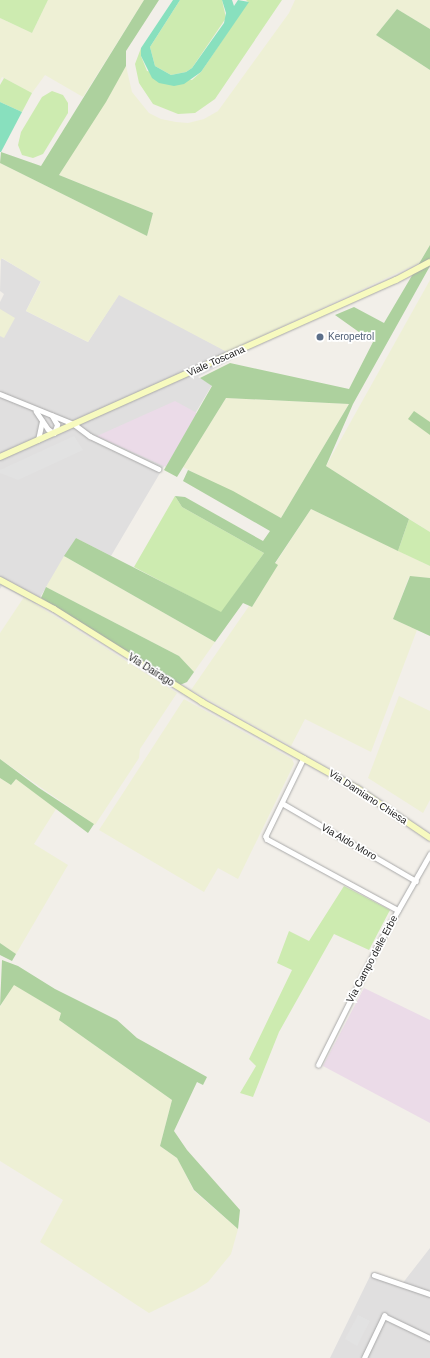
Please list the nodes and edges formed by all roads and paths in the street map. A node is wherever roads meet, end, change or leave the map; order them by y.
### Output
1 (430, 262) edge
2 (0, 394) edge
3 (34, 410) junction
4 (51, 416) junction
5 (42, 419) junction
6 (74, 424) junction
7 (54, 433) junction
8 (38, 440) junction
9 (0, 457) edge
10 (159, 469) dead end
11 (0, 580) edge
12 (304, 758) junction
13 (282, 803) junction
14 (430, 838) edge
15 (430, 854) edge
16 (416, 881) junction
17 (398, 910) junction
18 (318, 1065) dead end
19 (374, 1275) dead end
20 (430, 1294) edge
21 (430, 1338) edge
22 (364, 1358) edge

1 - 6 street, Viale Toscana
2 - 3 street
3 - 4 street
3 - 5 street
4 - 6 street
4 - 7 street
5 - 7 street
5 - 8 street
6 - 7 street, Viale Toscana
6 - 10 street
7 - 8 street, Viale Toscana
8 - 9 street, Viale Toscana
11 - 12 street, Via Dairago
12 - 13 street
12 - 14 street, Via Damiano Chiesa
13 - 16 street, Via Aldo Moro
13 - 17 street
15 - 16 street, Via Campo delle Erbe
16 - 17 street, Via Campo delle Erbe
17 - 18 street, Via Campo delle Erbe
19 - 20 street
21 - 22 street

